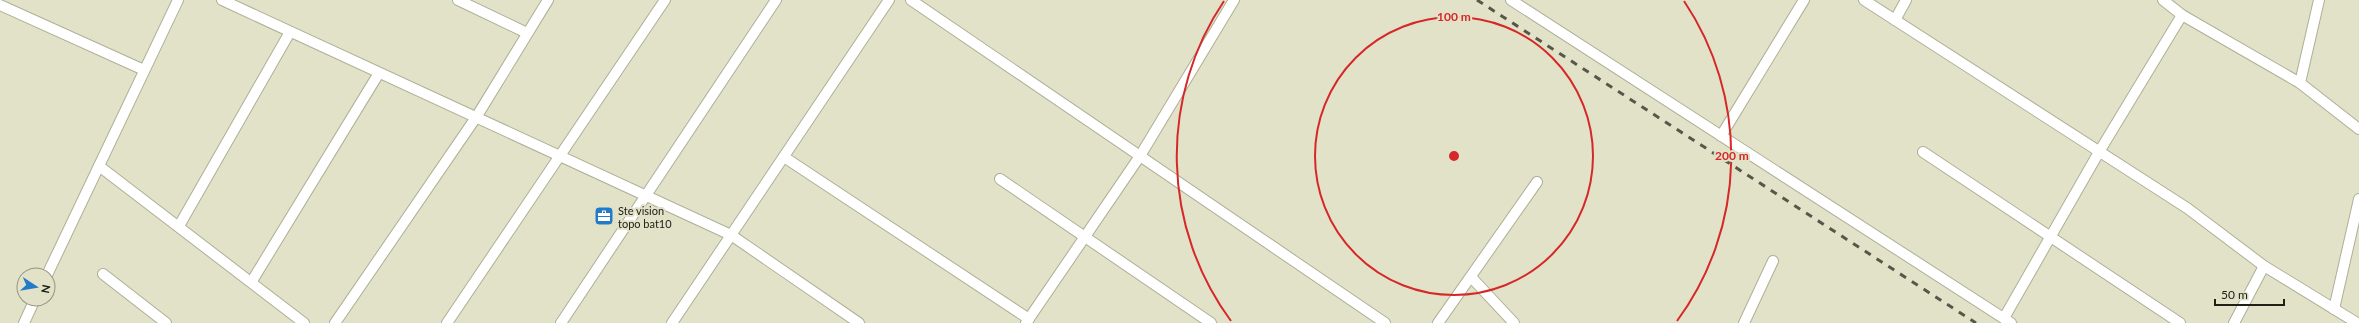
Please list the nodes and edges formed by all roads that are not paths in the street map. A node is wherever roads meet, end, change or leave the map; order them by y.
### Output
1 (178, 0) edge
2 (222, 0) edge
3 (458, 0) edge
4 (548, 0) edge
5 (665, 0) edge
6 (776, 0) edge
7 (889, 0) edge
8 (911, 0) edge
9 (1234, 0) edge
10 (1511, 0) edge
11 (1804, 0) edge
12 (1864, 0) edge
13 (1906, 0) edge
14 (2163, 0) edge
15 (2319, 0) edge
16 (0, 5) edge
17 (2182, 15) junction
18 (1895, 20) junction
19 (290, 32) junction
20 (526, 33) junction
21 (144, 70) junction
22 (380, 72) junction
23 (2300, 83) junction
24 (477, 116) junction
25 (2359, 129) edge
26 (1721, 136) junction
27 (1923, 152) dead end
28 (2099, 152) junction
29 (1140, 156) junction
30 (559, 157) junction
31 (784, 157) junction
32 (99, 166) junction
33 (1000, 179) dead end
34 (1537, 182) dead end
35 (645, 197) junction
36 (2359, 199) edge
37 (179, 226) junction
38 (731, 236) junction
39 (1085, 236) junction
40 (2050, 236) junction
41 (1773, 261) dead end
42 (2264, 266) junction
43 (51, 267) edge
44 (103, 274) dead end
45 (1472, 278) junction
46 (252, 281) junction
47 (31, 307) edge
48 (2334, 309) junction
49 (1027, 321) edge
50 (2007, 321) edge
51 (24, 323) edge
52 (166, 323) edge
53 (304, 323) edge
54 (335, 323) edge
55 (447, 323) edge
56 (561, 323) edge
57 (672, 323) edge
58 (859, 323) edge
59 (1211, 323) edge
60 (1386, 323) edge
61 (1438, 323) edge
62 (1514, 323) edge
63 (1744, 323) edge
64 (2180, 323) edge
65 (2234, 323) edge
66 (2357, 323) edge

1 - 21 street
2 - 19 street
3 - 20 street
4 - 20 street
5 - 30 street
6 - 35 street
7 - 31 street
8 - 29 street
9 - 29 street
10 - 26 street
11 - 26 street
12 - 18 street
13 - 18 street
14 - 17 street
15 - 23 street
16 - 21 street
17 - 23 street
17 - 28 street
18 - 28 street
19 - 22 street
19 - 37 street
20 - 24 street
21 - 32 street
22 - 24 street
22 - 46 street
23 - 25 street
24 - 30 street
24 - 54 street
26 - 50 street
27 - 40 street
28 - 40 street
28 - 42 street
29 - 39 street
29 - 60 street
30 - 35 street
30 - 55 street
31 - 38 street
31 - 49 street
32 - 37 street
32 - 43 street
33 - 39 street
34 - 45 street
35 - 38 street
35 - 56 street
36 - 48 street
37 - 46 street
38 - 57 street
38 - 58 street
39 - 49 street
39 - 59 street
40 - 50 street
40 - 64 street
41 - 63 street
42 - 48 street
42 - 65 street
44 - 52 street
45 - 61 street
45 - 62 street
46 - 53 street
47 - 51 street
48 - 66 street

